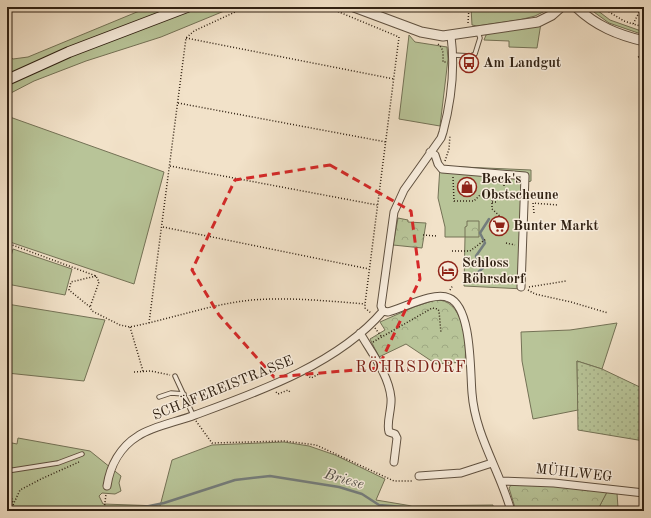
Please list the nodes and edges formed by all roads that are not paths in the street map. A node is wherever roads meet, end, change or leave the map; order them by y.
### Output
1 (187, 7) edge
2 (354, 7) edge
3 (561, 7) edge
4 (576, 7) edge
5 (478, 32) junction
6 (451, 36) junction
7 (644, 41) edge
8 (453, 55) junction
9 (7, 80) edge
10 (430, 152) junction
11 (521, 287) dead end
12 (383, 311) junction
13 (360, 333) junction
14 (175, 376) road end
15 (184, 394) junction
16 (159, 397) dead end
17 (193, 416) junction
18 (82, 454) dead end
19 (394, 462) dead end
20 (492, 463) junction
21 (7, 471) edge
22 (419, 476) road end
23 (502, 482) junction
24 (107, 486) road end
25 (644, 493) edge
26 (510, 507) edge

1 - 9 main road
2 - 6 street
3 - 5 street
4 - 7 street
5 - 6 street
5 - 8 lane
6 - 8 street
8 - 10 street
10 - 11 street
10 - 12 street
12 - 13 street, SCHÄFEREISTRASSE
12 - 20 street
13 - 17 street, SCHÄFEREISTRASSE
13 - 19 street
14 - 15 lane
15 - 16 lane
15 - 17 lane
17 - 24 street, SCHÄFEREISTRASSE
18 - 21 lane
20 - 22 street
20 - 23 street
23 - 25 street, MÜHLWEG
23 - 26 street

